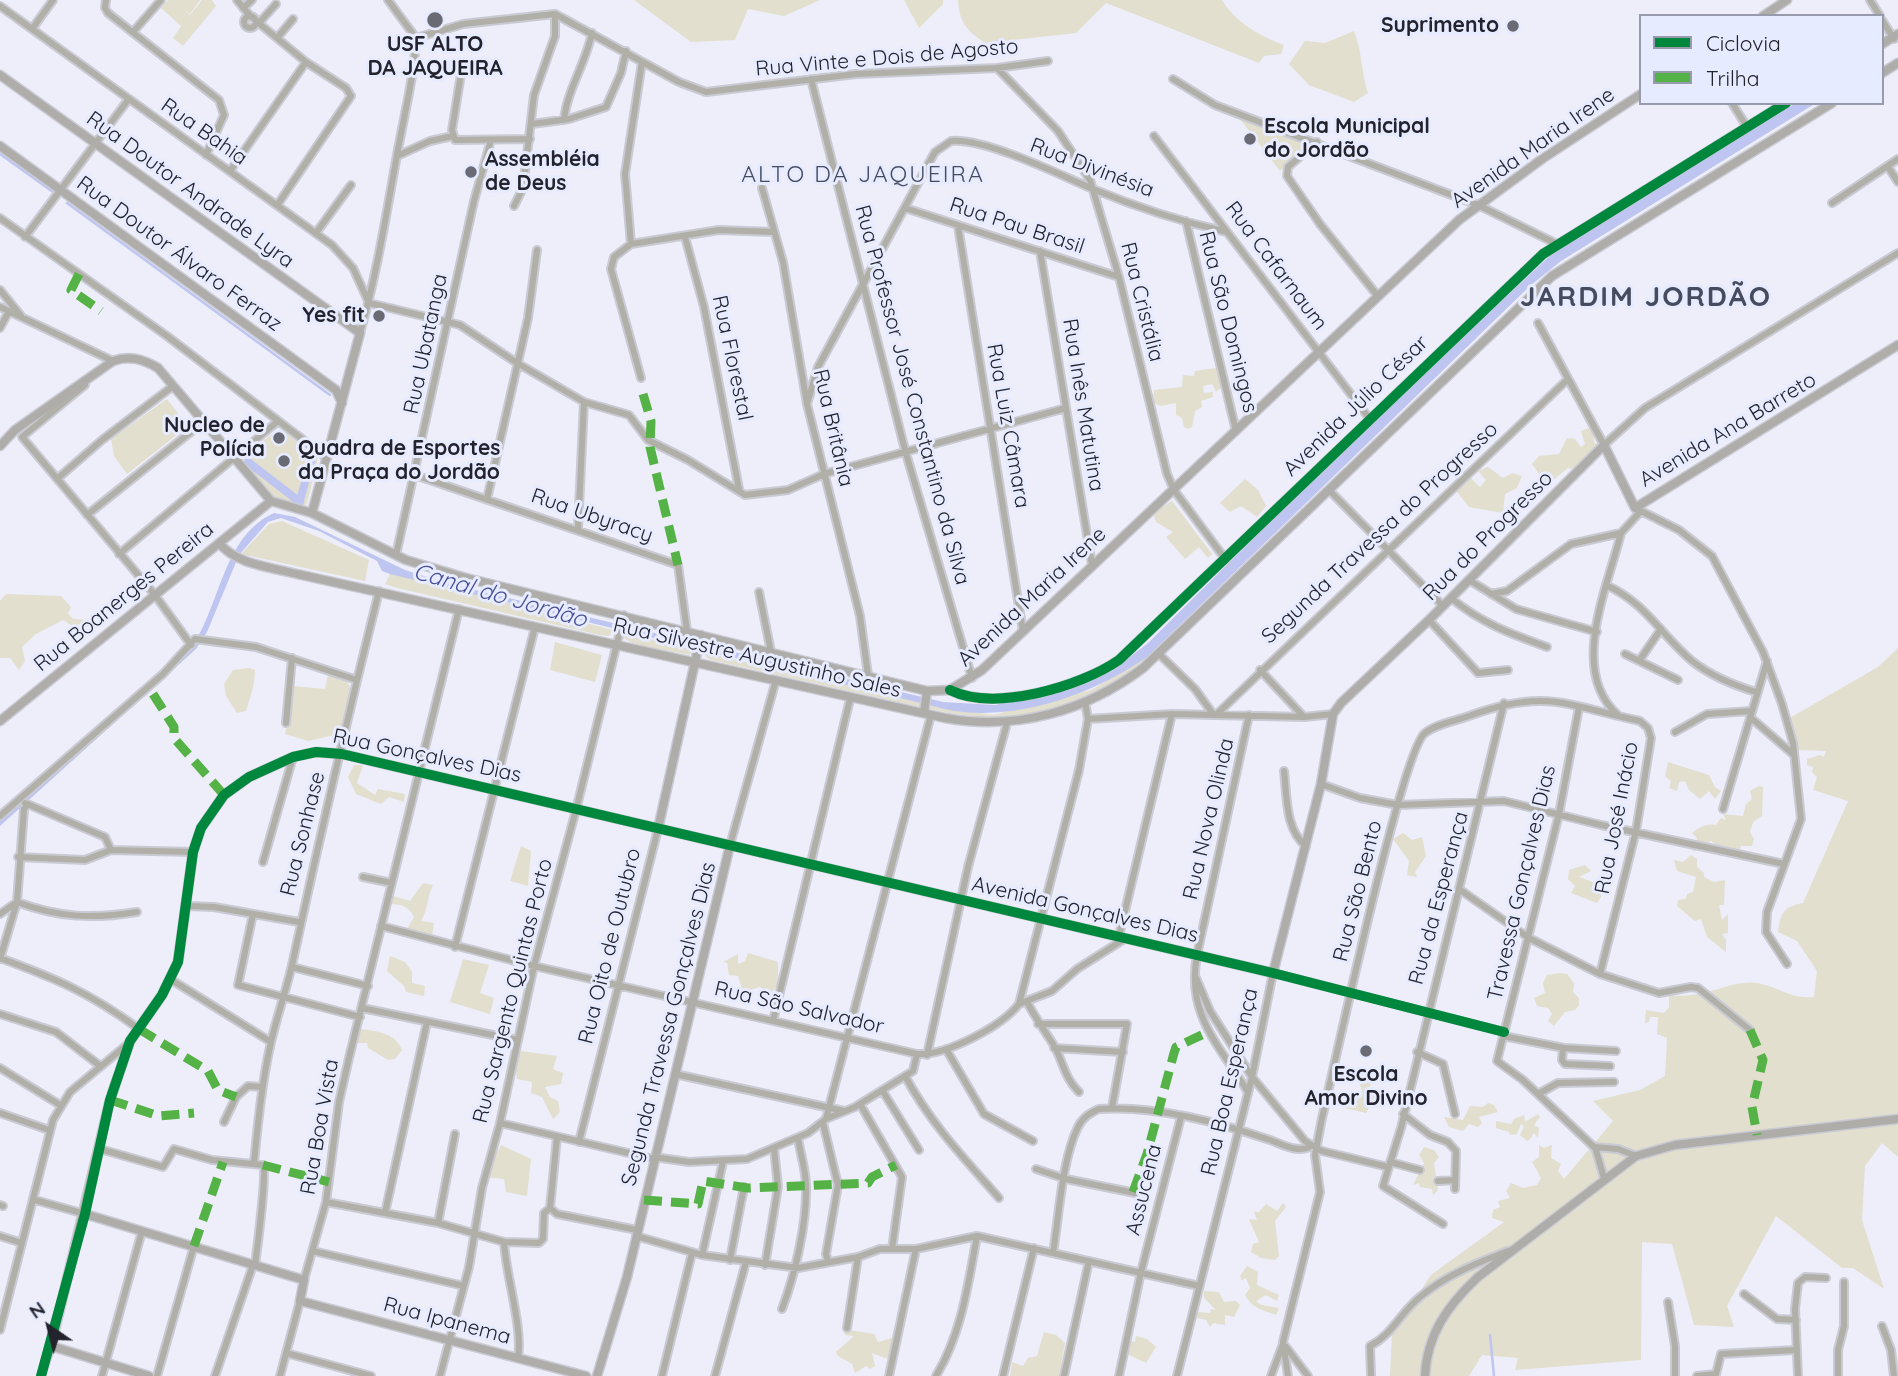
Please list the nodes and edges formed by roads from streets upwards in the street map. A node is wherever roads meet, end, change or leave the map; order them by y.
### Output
1 (53, 0) edge
2 (106, 0) edge
3 (161, 0) edge
4 (237, 0) edge
5 (252, 0) edge
6 (388, 0) edge
7 (1787, 0) edge
8 (276, 4) dead end
9 (0, 6) edge
10 (243, 8) junction
11 (555, 14) junction
12 (1766, 14) edge
13 (293, 19) dead end
14 (255, 20) junction
15 (1884, 23) edge
16 (32, 29) junction
17 (133, 32) junction
18 (593, 33) junction
19 (277, 38) junction
20 (416, 38) junction
21 (1896, 39) edge
22 (626, 51) junction
23 (1048, 61) dead end
24 (306, 62) junction
25 (642, 62) junction
26 (997, 68) junction
27 (460, 74) dead end
28 (0, 75) edge
29 (811, 79) junction
30 (1173, 79) dead end
31 (1639, 95) edge
32 (128, 100) junction
33 (1733, 105) edge
34 (1783, 105) edge
35 (1829, 105) edge
36 (564, 120) junction
37 (532, 124) junction
38 (1747, 127) junction
39 (1154, 136) dead end
40 (454, 138) junction
41 (530, 139) junction
42 (491, 140) junction
43 (1317, 142) junction
44 (96, 144) junction
45 (0, 146) edge
46 (206, 155) junction
47 (397, 156) junction
48 (1898, 159) edge
49 (1888, 167) junction
50 (230, 171) junction
51 (1898, 182) edge
52 (351, 185) dead end
53 (762, 188) dead end
54 (1094, 190) junction
55 (62, 191) junction
56 (1832, 203) dead end
57 (278, 204) junction
58 (1478, 205) junction
59 (514, 206) dead end
60 (905, 208) junction
61 (0, 218) edge
62 (1186, 221) junction
63 (958, 226) junction
64 (774, 232) junction
65 (1227, 232) junction
66 (316, 233) junction
67 (26, 237) junction
68 (685, 237) junction
69 (632, 244) junction
70 (1557, 244) junction
71 (537, 250) dead end
72 (1040, 251) junction
73 (1898, 253) edge
74 (1119, 277) junction
75 (864, 286) junction
76 (0, 290) edge
77 (1377, 295) junction
78 (369, 303) junction
79 (0, 307) edge
80 (9, 312) junction
81 (20, 316) junction
82 (448, 319) junction
83 (1538, 323) dead end
84 (0, 328) edge
85 (360, 333) junction
86 (1898, 345) edge
87 (1319, 351) junction
88 (113, 361) junction
89 (517, 363) junction
90 (641, 378) dead end
91 (1568, 379) junction
92 (84, 381) junction
93 (173, 386) junction
94 (341, 390) junction
95 (584, 402) junction
96 (807, 404) junction
97 (1066, 408) junction
98 (1369, 418) junction
99 (278, 421) junction
100 (202, 423) junction
101 (990, 427) junction
102 (1236, 431) junction
103 (1604, 445) junction
104 (0, 446) edge
105 (905, 450) junction
106 (327, 458) junction
107 (233, 459) junction
108 (824, 474) junction
109 (415, 475) junction
110 (57, 479) junction
111 (739, 489) junction
112 (1329, 490) junction
113 (1174, 491) junction
114 (487, 499) junction
115 (271, 501) junction
116 (1637, 510) junction
117 (312, 513) junction
118 (87, 515) junction
119 (578, 528) junction
120 (1621, 533) junction
121 (219, 543) junction
122 (1388, 548) junction
123 (120, 554) junction
124 (396, 555) junction
125 (1226, 560) junction
126 (1092, 565) junction
127 (1469, 580) junction
128 (1606, 585) junction
129 (379, 591) junction
130 (759, 592) dead end
131 (1491, 594) junction
132 (155, 595) junction
133 (1451, 598) junction
134 (1443, 606) junction
135 (459, 609) junction
136 (623, 618) junction
137 (1429, 620) junction
138 (535, 627) junction
139 (1661, 629) junction
140 (687, 631) junction
141 (1023, 632) junction
142 (1597, 632) junction
143 (700, 637) junction
144 (197, 641) junction
145 (616, 642) junction
146 (1547, 647) dead end
147 (771, 652) junction
148 (1159, 654) junction
149 (1625, 654) dead end
150 (292, 658) junction
151 (695, 660) junction
152 (1768, 661) junction
153 (1639, 662) junction
154 (1260, 670) junction
155 (1508, 670) dead end
156 (868, 675) junction
157 (972, 678) junction
158 (357, 680) junction
159 (776, 680) junction
160 (1678, 680) dead end
161 (950, 690) junction
162 (926, 692) junction
163 (1756, 692) junction
164 (850, 699) junction
165 (1085, 702) junction
166 (1504, 703) junction
167 (1579, 707) junction
168 (926, 713) junction
169 (1172, 714) junction
170 (1215, 714) junction
171 (1333, 714) junction
172 (1751, 714) junction
173 (1249, 715) junction
174 (1304, 717) junction
175 (1621, 717) junction
176 (1088, 719) junction
177 (0, 721) edge
178 (286, 723) dead end
179 (1007, 723) junction
180 (1675, 732) dead end
181 (342, 754) junction
182 (1795, 755) junction
183 (293, 757) junction
184 (1284, 771) dead end
185 (420, 772) junction
186 (1321, 784) junction
187 (494, 790) junction
188 (1482, 801) junction
189 (24, 802) junction
190 (1398, 805) junction
191 (1723, 809) dead end
192 (576, 810) junction
193 (1559, 814) junction
194 (0, 816) edge
195 (658, 829) junction
196 (1636, 831) junction
197 (730, 845) junction
198 (1306, 846) junction
199 (111, 850) junction
200 (193, 852) junction
201 (18, 856) junction
202 (263, 862) dead end
203 (1784, 864) junction
204 (811, 865) junction
205 (363, 877) dead end
206 (392, 883) junction
207 (890, 883) junction
208 (1459, 889) junction
209 (962, 901) junction
210 (17, 902) junction
211 (188, 906) junction
212 (137, 912) dead end
213 (0, 914) edge
214 (253, 914) junction
215 (1041, 919) junction
216 (299, 922) junction
217 (381, 926) junction
218 (1122, 937) junction
219 (1529, 938) junction
220 (455, 947) junction
221 (1197, 955) junction
222 (0, 958) edge
223 (1787, 964) dead end
224 (534, 966) junction
225 (292, 967) junction
226 (1194, 972) junction
227 (1273, 972) junction
228 (1600, 974) junction
229 (170, 979) junction
230 (617, 985) junction
231 (368, 986) junction
232 (1351, 992) junction
233 (282, 998) junction
234 (693, 1002) junction
235 (1027, 1002) junction
236 (1019, 1004) junction
237 (362, 1008) junction
238 (1427, 1011) junction
239 (0, 1014) edge
240 (360, 1017) junction
241 (774, 1021) junction
242 (427, 1022) junction
243 (1038, 1024) junction
244 (139, 1029) junction
245 (1750, 1030) dead end
246 (1503, 1034) junction
247 (849, 1037) junction
248 (517, 1040) junction
249 (130, 1041) junction
250 (271, 1042) junction
251 (1054, 1048) junction
252 (1563, 1048) junction
253 (946, 1049) junction
254 (1616, 1051) dead end
255 (1123, 1052) junction
256 (1417, 1052) junction
257 (922, 1055) junction
258 (99, 1065) junction
259 (1610, 1066) dead end
260 (0, 1068) edge
261 (675, 1074) junction
262 (905, 1076) junction
263 (1252, 1077) junction
264 (1615, 1082) dead end
265 (261, 1087) junction
266 (882, 1090) junction
267 (1079, 1092) dead end
268 (1248, 1092) junction
269 (1538, 1094) junction
270 (860, 1104) junction
271 (60, 1105) junction
272 (829, 1107) junction
273 (1112, 1108) junction
274 (844, 1112) junction
275 (0, 1113) edge
276 (1403, 1114) junction
277 (1455, 1114) dead end
278 (1181, 1117) junction
279 (1898, 1119) edge
280 (824, 1121) junction
281 (225, 1122) dead end
282 (500, 1123) junction
283 (1239, 1129) junction
284 (50, 1130) junction
285 (455, 1134) dead end
286 (557, 1137) junction
287 (798, 1138) junction
288 (1033, 1141) dead end
289 (579, 1142) junction
290 (1313, 1147) junction
291 (1595, 1147) junction
292 (774, 1148) junction
293 (100, 1149) junction
294 (919, 1150) dead end
295 (1636, 1156) junction
296 (654, 1158) junction
297 (723, 1162) junction
298 (254, 1163) junction
299 (1389, 1165) junction
300 (1035, 1169) dead end
301 (1420, 1170) dead end
302 (1066, 1178) junction
303 (1604, 1178) junction
304 (1455, 1180) junction
305 (1438, 1181) dead end
306 (744, 1187) dead end
307 (1455, 1189) dead end
308 (1145, 1195) dead end
309 (999, 1198) dead end
310 (35, 1200) junction
311 (326, 1202) junction
312 (550, 1209) junction
313 (384, 1213) junction
314 (85, 1214) junction
315 (438, 1223) junction
316 (1443, 1224) dead end
317 (142, 1231) junction
318 (472, 1232) junction
319 (637, 1233) junction
320 (0, 1236) edge
321 (977, 1236) junction
322 (503, 1242) junction
323 (22, 1243) junction
324 (194, 1246) junction
325 (1034, 1248) junction
326 (892, 1249) junction
327 (916, 1249) junction
328 (1514, 1249) junction
329 (313, 1251) junction
330 (692, 1253) junction
331 (1053, 1253) junction
332 (702, 1255) junction
333 (858, 1257) junction
334 (730, 1259) junction
335 (828, 1261) junction
336 (1089, 1261) junction
337 (746, 1262) junction
338 (254, 1265) junction
339 (765, 1265) junction
340 (794, 1268) junction
341 (1141, 1272) junction
342 (1826, 1278) dead end
343 (304, 1280) junction
344 (1844, 1282) dead end
345 (464, 1286) junction
346 (1199, 1286) junction
347 (0, 1292) edge
348 (9, 1294) junction
349 (1744, 1294) dead end
350 (300, 1301) junction
351 (1668, 1302) dead end
352 (782, 1309) dead end
353 (1796, 1320) junction
354 (1882, 1326) dead end
355 (847, 1328) dead end
356 (0, 1330) edge
357 (450, 1340) junction
358 (1283, 1342) junction
359 (51, 1346) junction
360 (1796, 1350) junction
361 (286, 1353) junction
362 (519, 1358) junction
363 (104, 1363) junction
364 (41, 1376) edge
365 (102, 1376) edge
366 (149, 1376) edge
367 (157, 1376) edge
368 (215, 1376) edge
369 (280, 1376) edge
370 (371, 1376) edge
371 (440, 1376) edge
372 (586, 1376) edge
373 (597, 1376) edge
374 (662, 1376) edge
375 (715, 1376) edge
376 (889, 1376) edge
377 (936, 1376) edge
378 (1003, 1376) edge
379 (1064, 1376) edge
380 (1119, 1376) edge
381 (1177, 1376) edge
382 (1271, 1376) edge
383 (1288, 1376) edge
384 (1308, 1376) edge
385 (1371, 1376) edge
386 (1425, 1376) edge
387 (1675, 1376) edge
388 (1697, 1376) edge
389 (1798, 1376) edge
390 (1838, 1376) edge
391 (1894, 1376) edge

1 - 16 street
2 - 17 street
3 - 17 street
4 - 10 street
5 - 10 street
6 - 20 street
7 - 12 street
8 - 14 street
9 - 16 street, Rua Bahia
10 - 14 street
11 - 18 street, Rua Vinte e Dois de Agosto
11 - 20 street
11 - 37 street
13 - 19 street
14 - 19 street
15 - 21 street
16 - 32 street, Rua Bahia
17 - 46 street
18 - 22 street, Rua Vinte e Dois de Agosto
18 - 36 street
19 - 24 street
20 - 47 street
22 - 25 street, Rua Vinte e Dois de Agosto
22 - 36 street
23 - 26 street, Rua Vinte e Dois de Agosto
24 - 50 street
24 - 57 street
25 - 29 street, Rua Vinte e Dois de Agosto
25 - 69 street
26 - 29 street, Rua Vinte e Dois de Agosto
26 - 54 street, Rua Cristália
27 - 40 street
28 - 44 street, Rua Doutor Andrade Lyra
29 - 75 street, Rua Professor José Constantino da Silva
30 - 43 street
31 - 58 street, Avenida Maria Irene
32 - 44 street
32 - 46 street, Rua Bahia
33 - 38 street
34 - 38 street, Avenida Júlio César
35 - 112 street, Avenida Júlio César
36 - 37 street
37 - 41 street
38 - 70 street, Avenida Júlio César
39 - 65 street, Rua Cafarnaum
40 - 42 street
40 - 47 street
41 - 42 street
41 - 59 street
42 - 82 street, Rua Ubatanga
43 - 58 street
43 - 77 street
44 - 55 street
44 - 85 street, Rua Doutor Andrade Lyra
45 - 55 street, Rua Doutor Álvaro Ferraz
46 - 50 street, Rua Bahia
47 - 78 street
48 - 49 street
49 - 51 street
49 - 56 street
50 - 57 street, Rua Bahia
52 - 66 street
53 - 64 street, Rua Britânia
54 - 60 street, Rua Divinésia
54 - 62 street, Rua Divinésia
54 - 74 street, Rua Cristália
55 - 67 street
55 - 94 street, Rua Doutor Álvaro Ferraz
57 - 66 street, Rua Bahia
58 - 70 street
58 - 77 street, Avenida Maria Irene
60 - 63 street, Rua Pau Brasil
60 - 75 street
61 - 67 street
62 - 65 street, Rua Divinésia
62 - 102 street, Rua São Domingos
63 - 72 street, Rua Pau Brasil
63 - 101 street, Rua Luiz Câmara
64 - 68 street
64 - 96 street, Rua Britânia
65 - 87 street, Rua Cafarnaum
66 - 78 street, Rua Bahia
67 - 99 street
68 - 69 street
68 - 111 street, Rua Florestal
69 - 90 street
70 - 98 street, Avenida Júlio César
71 - 89 street
72 - 74 street, Rua Pau Brasil
72 - 97 street, Rua Inês Matutina
73 - 103 street, Rua do Progresso
74 - 113 street, Rua Cristália
75 - 96 street
75 - 105 street, Rua Professor José Constantino da Silva
76 - 81 street
77 - 87 street, Avenida Maria Irene
78 - 82 street
78 - 85 street
79 - 80 street
80 - 81 street
80 - 84 street
81 - 88 street
82 - 89 street
82 - 109 street, Rua Ubatanga
83 - 91 street
85 - 94 street
86 - 116 street, Avenida Ana Barreto
87 - 98 street, Rua Cafarnaum
87 - 102 street, Avenida Maria Irene
88 - 92 street
88 - 93 street
89 - 95 street
89 - 114 street
91 - 103 street
91 - 122 street, Segunda Travessa do Progresso
92 - 104 street
92 - 110 street
93 - 100 street
93 - 110 street
94 - 106 street
95 - 111 street
95 - 119 street
96 - 108 street, Rua Britânia
97 - 101 street
97 - 126 street, Rua Inês Matutina
98 - 125 street, Avenida Júlio César
99 - 106 street
99 - 107 street
100 - 107 street
100 - 118 street
101 - 105 street
101 - 141 street, Rua Luiz Câmara
102 - 113 street, Avenida Maria Irene
103 - 116 street, Avenida Ana Barreto
103 - 127 street, Rua do Progresso
105 - 108 street
105 - 157 street, Rua Professor José Constantino da Silva
106 - 117 street
107 - 115 street
107 - 123 street
108 - 111 street
108 - 156 street, Rua Britânia
109 - 114 street, Rua Ubyracy
109 - 124 street, Rua Ubatanga
110 - 118 street
112 - 122 street
112 - 148 street, Avenida Júlio César
113 - 125 street, Rua Cristália
113 - 126 street, Avenida Maria Irene
114 - 119 street, Rua Ubyracy
115 - 117 street, Avenida Maria Irene
115 - 121 street, Rua Boanerges Pereira
116 - 120 street
116 - 152 street
117 - 124 street, Avenida Maria Irene
118 - 123 street
119 - 140 street, Rua Ubyracy
120 - 128 street, Rua José Inácio
120 - 131 street
121 - 129 street, Rua Silvestre Augustinho Sales
121 - 132 street, Rua Boanerges Pereira
122 - 134 street
122 - 154 street, Segunda Travessa do Progresso
123 - 132 street
124 - 136 street, Avenida Maria Irene
125 - 161 street, Avenida Júlio César
126 - 141 street, Avenida Maria Irene
127 - 131 street
127 - 133 street, Rua do Progresso
128 - 139 street
128 - 142 street, Rua José Inácio
129 - 135 street, Rua Silvestre Augustinho Sales
129 - 158 street, Rua Sonhase
130 - 147 street
131 - 142 street
132 - 144 street
132 - 177 street, Rua Boanerges Pereira
133 - 134 street, Rua do Progresso
133 - 146 street
134 - 137 street, Rua do Progresso
135 - 138 street, Rua Silvestre Augustinho Sales
135 - 185 street, Rua Boa Vista
136 - 140 street, Avenida Maria Irene
136 - 145 street, Rua Sargento Quintas Porto
137 - 155 street
137 - 171 street, Rua do Progresso
138 - 145 street, Rua Silvestre Augustinho Sales
138 - 187 street
139 - 153 street
139 - 163 street
140 - 143 street, Avenida Maria Irene
141 - 157 street, Avenida Maria Irene
142 - 175 street, Rua José Inácio
143 - 147 street, Avenida Maria Irene
143 - 151 street, Rua Oito de Outubro
144 - 150 street
144 - 189 street
145 - 151 street, Rua Silvestre Augustinho Sales
145 - 192 street, Rua Sargento Quintas Porto
147 - 156 street, Avenida Maria Irene
148 - 165 street, Avenida Júlio César
148 - 170 street
149 - 153 street
150 - 158 street
150 - 178 street
151 - 159 street, Rua Silvestre Augustinho Sales
151 - 195 street, Rua Oito de Outubro
152 - 163 street
152 - 182 street
153 - 160 street
154 - 170 street, Segunda Travessa do Progresso
154 - 174 street
156 - 162 street, Avenida Maria Irene
157 - 161 street, Avenida Maria Irene
158 - 181 street, Rua Sonhase
159 - 164 street, Rua Silvestre Augustinho Sales
159 - 197 street, Segunda Travessa Gonçalves Dias
161 - 162 street, Avenida Maria Irene
162 - 168 street
163 - 172 street
164 - 168 street, Rua Silvestre Augustinho Sales
164 - 204 street
165 - 176 street
165 - 179 street, Avenida Júlio César
166 - 167 street, Rua São Bento
166 - 188 street, Rua da Esperança
166 - 190 street, Rua São Bento
167 - 175 street, Rua São Bento
167 - 193 street, Travessa Gonçalves Dias
168 - 179 street, Avenida Júlio César
168 - 207 street
169 - 170 street
169 - 176 street
169 - 218 street
170 - 173 street
171 - 174 street
171 - 186 street, Rua Boa Esperança
172 - 180 street
172 - 182 street
172 - 191 street
173 - 174 street
173 - 221 street, Rua Nova Olinda
175 - 196 street, Rua José Inácio
176 - 215 street
179 - 209 street
181 - 183 street, Rua Gonçalves Dias
181 - 185 street, Rua Gonçalves Dias
181 - 216 street, Rua Sonhase
182 - 203 street
183 - 200 street, Rua Gonçalves Dias
183 - 202 street
184 - 198 street
185 - 187 street, Rua Gonçalves Dias
185 - 206 street, Rua Boa Vista
186 - 190 street
186 - 198 street, Rua Boa Esperança
187 - 192 street, Rua Gonçalves Dias
187 - 220 street
188 - 190 street
188 - 193 street
188 - 208 street, Rua da Esperança
189 - 194 street
189 - 199 street
189 - 201 street
190 - 232 street, Rua São Bento
192 - 195 street, Rua Gonçalves Dias
192 - 224 street, Rua Sargento Quintas Porto
193 - 196 street
193 - 219 street, Travessa Gonçalves Dias
195 - 197 street, Avenida Gonçalves Dias
195 - 230 street, Rua Oito de Outubro
196 - 203 street
196 - 228 street, Rua José Inácio
197 - 204 street, Avenida Gonçalves Dias
197 - 234 street, Segunda Travessa Gonçalves Dias
198 - 227 street, Rua Boa Esperança
199 - 200 street
199 - 201 street
200 - 211 street, Rua Gonçalves Dias
201 - 210 street
203 - 223 street
204 - 207 street, Avenida Gonçalves Dias
204 - 241 street
205 - 206 street
206 - 217 street, Rua Boa Vista
207 - 209 street, Avenida Gonçalves Dias
207 - 247 street
208 - 219 street
208 - 238 street, Rua da Esperança
209 - 215 street, Avenida Gonçalves Dias
209 - 257 street
210 - 212 street
210 - 213 street
210 - 222 street
211 - 214 street
211 - 229 street, Rua Gonçalves Dias
214 - 216 street
214 - 233 street
215 - 218 street, Avenida Gonçalves Dias
215 - 236 street
216 - 225 street, Rua Sonhase
217 - 220 street, Rua São Salvador
217 - 231 street, Rua Boa Vista
218 - 221 street, Avenida Gonçalves Dias
218 - 235 street
219 - 228 street
219 - 246 street, Travessa Gonçalves Dias
220 - 224 street, Rua São Salvador
221 - 226 street, Rua Nova Olinda
221 - 227 street, Avenida Gonçalves Dias
222 - 244 street
224 - 230 street, Rua São Salvador
224 - 248 street, Rua Sargento Quintas Porto
225 - 231 street
225 - 233 street, Rua Sonhase
226 - 263 street
226 - 268 street, Rua Nova Olinda
227 - 232 street, Avenida Gonçalves Dias
227 - 263 street, Rua Boa Esperança
228 - 245 street
229 - 244 street, Rua Gonçalves Dias
229 - 250 street
230 - 234 street, Rua São Salvador
230 - 289 street, Rua Oito de Outubro
231 - 237 street, Rua Boa Vista
232 - 238 street, Avenida Gonçalves Dias
232 - 290 street, Rua São Bento
233 - 240 street
233 - 250 street, Rua Sonhase
234 - 241 street, Rua São Salvador
234 - 261 street, Segunda Travessa Gonçalves Dias
235 - 236 street
235 - 243 street
236 - 253 street
237 - 240 street, Rua Boa Vista
237 - 242 street
238 - 246 street, Avenida Gonçalves Dias
238 - 256 street, Rua da Esperança
239 - 258 street
240 - 311 street, Rua Boa Vista
241 - 247 street, Rua São Salvador
242 - 248 street
242 - 313 street
243 - 251 street
243 - 255 street
244 - 249 street, Rua Gonçalves Dias
246 - 252 street, Avenida Gonçalves Dias
246 - 269 street, Travessa Gonçalves Dias
247 - 257 street, Rua São Salvador
247 - 272 street
248 - 282 street, Rua Sargento Quintas Porto
249 - 258 street
249 - 293 street, Rua Gonçalves Dias
250 - 265 street, Rua Sonhase
251 - 255 street
251 - 267 street
252 - 254 street, Avenida Gonçalves Dias
252 - 259 street
253 - 257 street
253 - 288 street
255 - 273 street
256 - 276 street, Rua da Esperança
256 - 277 street
257 - 262 street
258 - 271 street
260 - 271 street
261 - 272 street
261 - 296 street, Segunda Travessa Gonçalves Dias
262 - 266 street
262 - 309 street
263 - 268 street, Rua Boa Esperança
263 - 290 street
264 - 269 street
265 - 281 street
265 - 298 street, Rua Sonhase
266 - 270 street
266 - 294 street
268 - 283 street, Rua Boa Esperança
269 - 291 street, Travessa Gonçalves Dias
270 - 274 street
270 - 326 street
271 - 284 street
272 - 274 street
272 - 280 street
273 - 278 street
273 - 302 street
274 - 280 street
275 - 284 street
276 - 299 street, Rua da Esperança
276 - 304 street
278 - 283 street
278 - 341 street, Assucena
279 - 295 street
280 - 287 street
280 - 335 street
282 - 286 street
282 - 318 street, Rua Sargento Quintas Porto
283 - 290 street
283 - 346 street, Rua Boa Esperança
284 - 310 street
285 - 315 street
286 - 289 street
286 - 312 street
287 - 292 street
287 - 340 street
289 - 296 street
290 - 299 street
290 - 358 street, Rua São Bento
291 - 295 street
291 - 303 street
292 - 297 street
292 - 339 street
293 - 298 street
293 - 314 street, Rua Gonçalves Dias
295 - 303 street
296 - 297 street
296 - 319 street, Segunda Travessa Gonçalves Dias
297 - 332 street
298 - 338 street
299 - 301 street
299 - 316 street, Rua da Esperança
300 - 302 street
302 - 308 street
302 - 331 street
303 - 328 street
304 - 305 street
304 - 307 street
306 - 334 street
310 - 314 street
310 - 323 street
311 - 313 street
311 - 329 street, Rua Boa Vista
312 - 319 street
312 - 322 street
313 - 315 street
314 - 317 street
314 - 359 street, Rua Gonçalves Dias
315 - 318 street
317 - 324 street
317 - 363 street
318 - 322 street
318 - 345 street, Rua Sargento Quintas Porto
319 - 330 street
319 - 373 street, Segunda Travessa Gonçalves Dias
320 - 323 street
321 - 325 street
321 - 327 street
321 - 377 street
322 - 362 street
323 - 348 street
324 - 338 street
324 - 367 street
325 - 331 street
325 - 378 street
326 - 327 street
326 - 333 street
327 - 376 street
328 - 385 street
328 - 386 street
329 - 343 street, Rua Boa Vista
329 - 345 street
330 - 332 street
330 - 374 street
331 - 336 street
332 - 334 street
333 - 335 street
333 - 355 street
334 - 337 street
335 - 340 street
336 - 341 street
336 - 379 street
337 - 339 street
337 - 375 street
338 - 343 street
338 - 368 street
339 - 340 street
340 - 352 street
341 - 346 street
341 - 380 street, Assucena
342 - 353 street
343 - 350 street, Rua Boa Vista
344 - 390 street
345 - 357 street, Rua Sargento Quintas Porto
346 - 381 street, Rua Boa Esperança
347 - 348 street
348 - 356 street
349 - 353 street
350 - 357 street, Rua Ipanema
350 - 361 street, Rua Boa Vista
351 - 387 street
353 - 360 street
354 - 391 street
357 - 362 street, Rua Ipanema
357 - 371 street, Rua Sargento Quintas Porto
358 - 382 street, Rua São Bento
358 - 383 street, Rua São Bento
358 - 384 street
359 - 363 street
359 - 364 street, Rua Gonçalves Dias
360 - 388 street
360 - 389 street
361 - 369 street, Rua Boa Vista
361 - 370 street
362 - 372 street, Rua Ipanema
363 - 365 street
363 - 366 street

